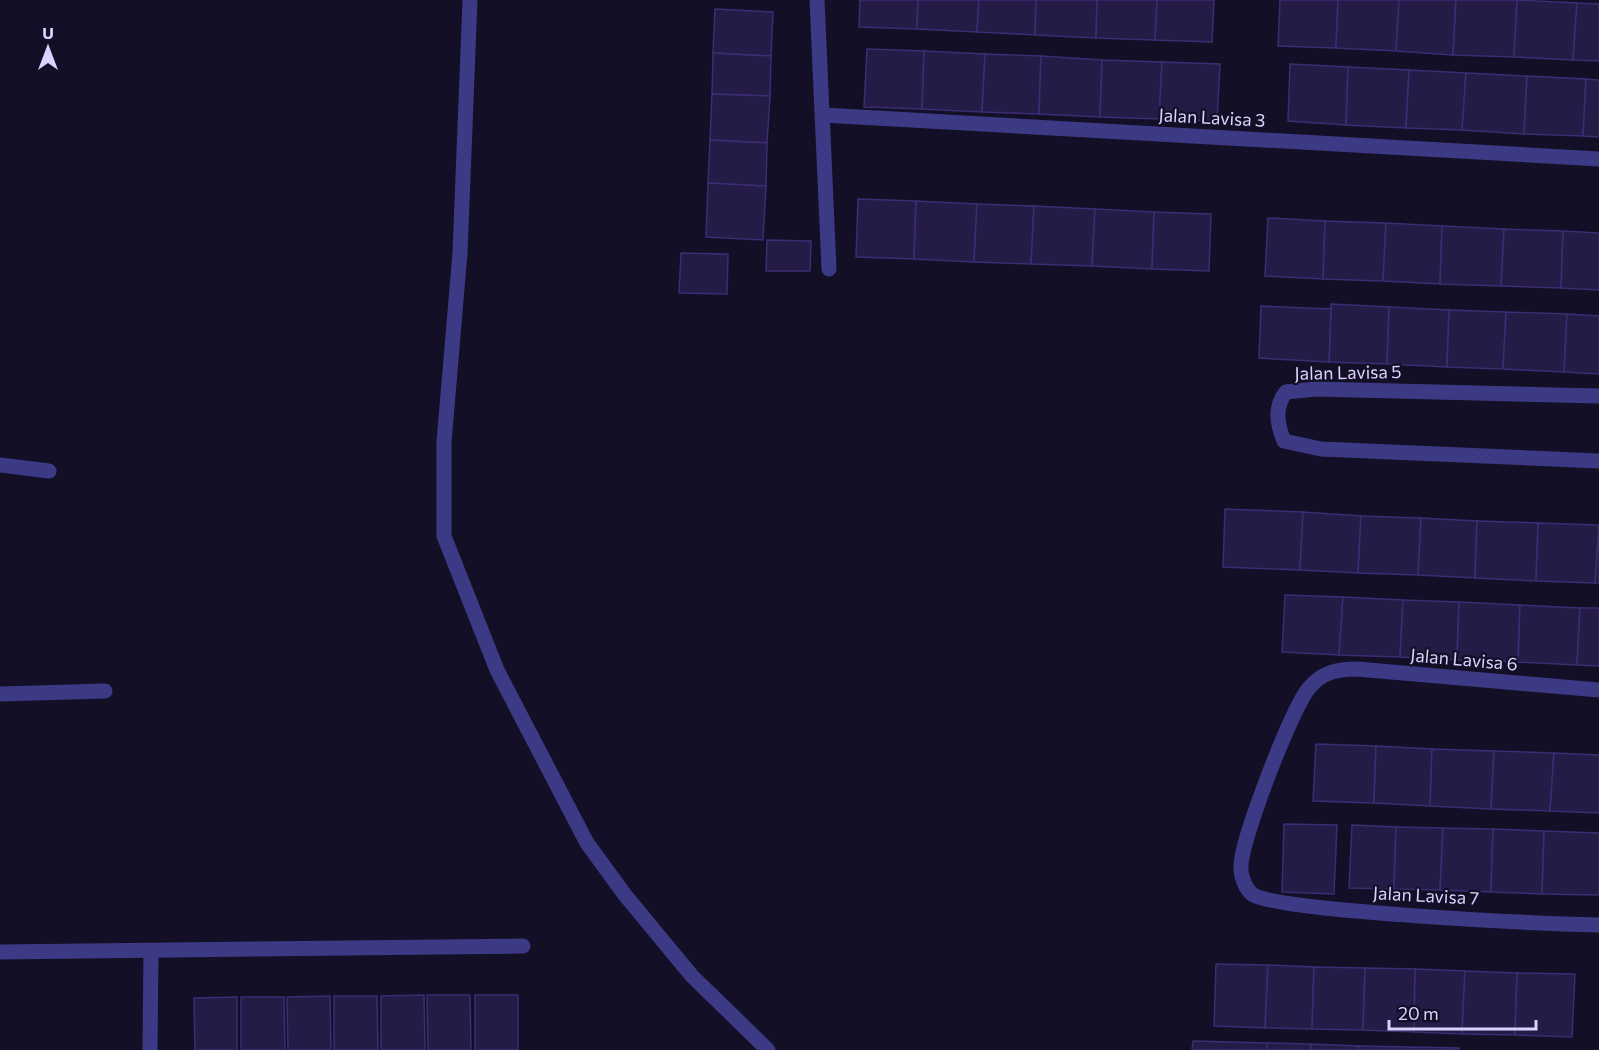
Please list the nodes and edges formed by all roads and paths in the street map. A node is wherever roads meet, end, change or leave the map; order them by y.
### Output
1 (470, 0) edge
2 (817, 0) edge
3 (823, 115) junction
4 (1599, 159) edge
5 (829, 269) dead end
6 (1599, 396) edge
7 (1599, 461) edge
8 (0, 465) edge
9 (49, 471) dead end
10 (1599, 690) edge
11 (105, 691) dead end
12 (0, 694) edge
13 (1253, 895) joint
14 (1599, 925) edge
15 (524, 946) dead end
16 (151, 951) junction
17 (0, 952) edge
18 (150, 1050) edge
19 (768, 1050) edge

1 - 19 street
2 - 3 street
3 - 4 street, Jalan Lavisa 3
3 - 5 street
6 - 7 street, Jalan Lavisa 5
8 - 9 street
10 - 13 street, Jalan Lavisa 6
11 - 12 street
13 - 14 street, Jalan Lavisa 7
15 - 16 street
16 - 17 street
16 - 18 street

